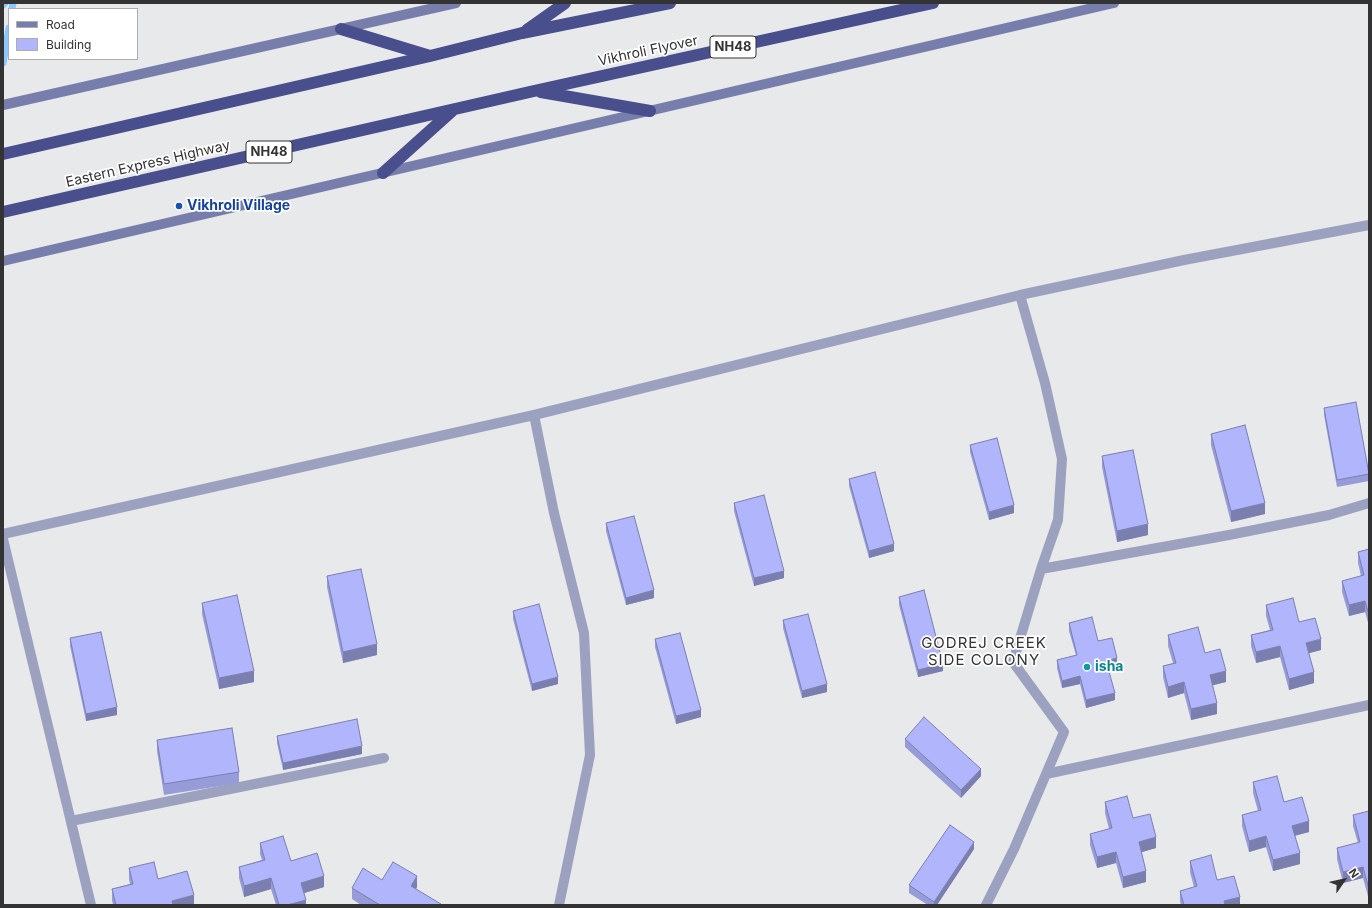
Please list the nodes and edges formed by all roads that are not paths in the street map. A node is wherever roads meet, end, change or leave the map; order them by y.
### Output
1 (456, 3) edge
2 (565, 3) edge
3 (670, 3) edge
4 (933, 3) edge
5 (1114, 3) edge
6 (341, 29) junction
7 (522, 33) junction
8 (430, 56) junction
9 (534, 91) junction
10 (3, 105) edge
11 (452, 110) junction
12 (650, 111) junction
13 (3, 154) edge
14 (383, 173) junction
15 (3, 212) edge
16 (1369, 225) edge
17 (3, 261) edge
18 (1020, 295) junction
19 (534, 415) junction
20 (1369, 503) edge
21 (3, 534) edge
22 (3, 539) edge
23 (1040, 568) junction
24 (1369, 705) edge
25 (384, 758) dead end
26 (1046, 774) junction
27 (71, 821) junction
28 (91, 905) edge
29 (559, 905) edge
30 (986, 905) edge

1 - 6 street
2 - 7 highway
3 - 7 highway
4 - 9 highway, Vikhroli Flyover / NH48
5 - 12 street
6 - 8 highway
6 - 10 street
7 - 8 highway
8 - 13 highway
9 - 11 highway, Eastern Express Highway / NH48
9 - 12 highway
11 - 14 highway
11 - 15 highway, Eastern Express Highway / NH48
12 - 14 street
14 - 17 street
16 - 18 lane
18 - 19 lane
18 - 23 lane
19 - 21 lane
19 - 29 lane
20 - 23 lane
22 - 27 lane
23 - 26 lane
24 - 26 lane
25 - 27 lane
26 - 30 lane
27 - 28 lane

